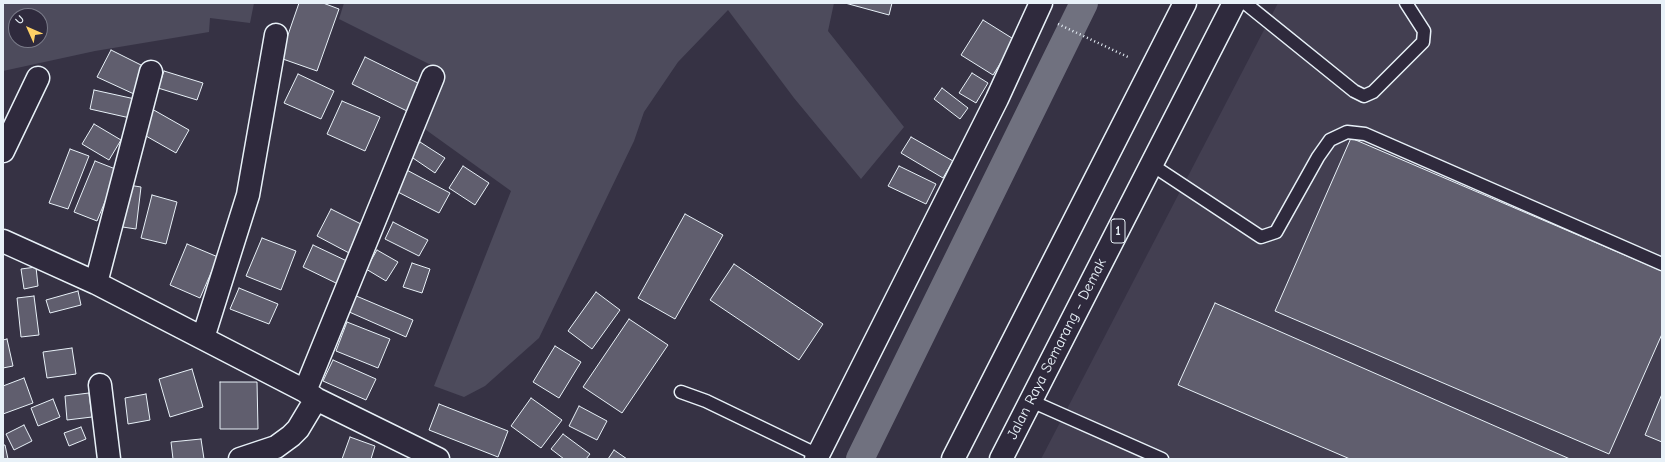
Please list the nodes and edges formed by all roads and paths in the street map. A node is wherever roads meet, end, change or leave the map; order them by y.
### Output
1 (1041, 3) edge
2 (1185, 3) edge
3 (1234, 3) edge
4 (1245, 3) edge
5 (1406, 3) edge
6 (1055, 23) dead end
7 (276, 35) dead end
8 (1122, 54) dead end
9 (151, 72) dead end
10 (433, 77) dead end
11 (38, 78) dead end
12 (3, 151) edge
13 (1152, 165) junction
14 (3, 242) edge
15 (1662, 264) edge
16 (96, 283) junction
17 (203, 338) junction
18 (100, 385) dead end
19 (681, 392) dead end
20 (310, 395) junction
21 (1031, 400) junction
22 (817, 457) edge
23 (109, 459) edge
24 (240, 459) edge
25 (438, 459) edge
26 (953, 459) edge
27 (1001, 459) edge
28 (1162, 459) edge

1 - 22 main road
2 - 26 main road
3 - 13 main road, Jalan Raya Semarang - Demak / 1
4 - 5 lane
6 - 8 path
7 - 17 main road
9 - 16 main road
10 - 20 main road
11 - 12 main road
13 - 15 lane
13 - 21 main road, Jalan Raya Semarang - Demak / 1
14 - 16 main road
16 - 17 main road
17 - 20 main road
18 - 23 main road
19 - 22 lane
20 - 24 main road
20 - 25 main road
21 - 27 main road, Jalan Raya Semarang - Demak / 1
21 - 28 lane

